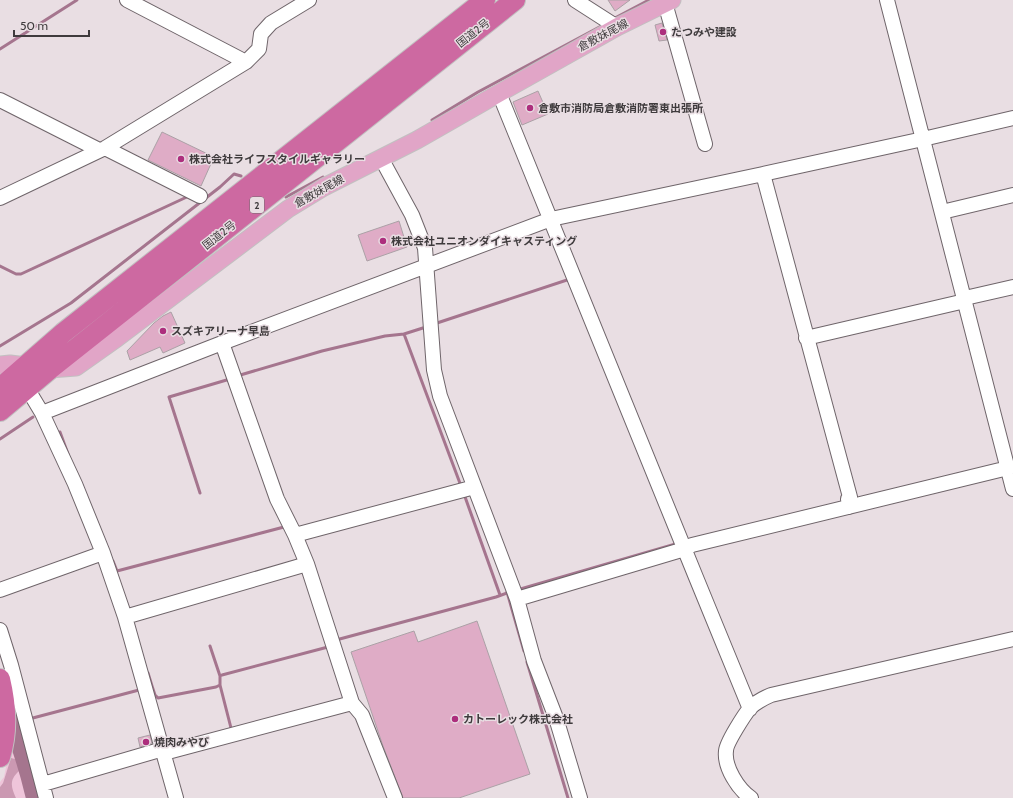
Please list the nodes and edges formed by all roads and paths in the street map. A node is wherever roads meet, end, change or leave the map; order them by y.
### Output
1 (128, 0) edge
2 (309, 0) edge
3 (485, 0) edge
4 (515, 0) edge
5 (575, 0) edge
6 (887, 0) edge
7 (667, 1) edge
8 (612, 24) junction
9 (250, 58) junction
10 (499, 93) junction
11 (0, 100) edge
12 (1013, 118) edge
13 (923, 139) junction
14 (705, 144) dead end
15 (106, 150) junction
16 (381, 158) junction
17 (763, 174) junction
18 (1013, 195) edge
19 (200, 196) dead end
20 (0, 198) edge
21 (942, 212) junction
22 (550, 216) junction
23 (426, 265) junction
24 (1013, 287) edge
25 (965, 300) junction
26 (806, 338) junction
27 (222, 343) junction
28 (0, 366) edge
29 (24, 366) junction
30 (50, 370) junction
31 (0, 388) edge
32 (27, 388) junction
33 (0, 411) edge
34 (42, 413) junction
35 (1008, 462) edge
36 (1013, 489) edge
37 (464, 490) dead end
38 (849, 504) junction
39 (299, 534) junction
40 (681, 547) junction
41 (103, 553) junction
42 (307, 564) junction
43 (0, 590) edge
44 (517, 599) junction
45 (128, 616) junction
46 (0, 630) edge
47 (1013, 639) edge
48 (0, 679) edge
49 (352, 703) junction
50 (750, 709) junction
51 (164, 751) junction
52 (1, 754) edge
53 (43, 784) junction
54 (46, 798) edge
55 (176, 798) edge
56 (395, 798) edge
57 (580, 798) edge
58 (751, 798) edge

1 - 9 street
2 - 9 street
3 - 29 highway, 国道2号 / 2
4 - 30 highway, 国道2号 / 2
5 - 8 street
6 - 13 street
7 - 8 main road, 倉敷妹尾線
7 - 14 street
8 - 10 main road, 倉敷妹尾線
9 - 15 street
10 - 16 main road, 倉敷妹尾線
10 - 22 street
11 - 15 street
12 - 13 street
13 - 17 street
13 - 21 street
15 - 19 street
15 - 20 street
16 - 23 street
16 - 30 main road, 倉敷妹尾線
17 - 22 street
17 - 26 street
18 - 21 street
21 - 25 street
22 - 23 street
22 - 40 street
23 - 27 street
23 - 44 street
24 - 25 street
25 - 26 street
25 - 35 street
26 - 38 street
27 - 34 street
27 - 39 street
28 - 29 main road, 倉敷妹尾線
29 - 30 main road, 倉敷妹尾線
29 - 31 highway, 国道2号 / 2
29 - 32 street
30 - 32 highway, 国道2号 / 2
32 - 33 highway, 国道2号 / 2
32 - 34 street
34 - 41 street
35 - 36 street
35 - 38 street
37 - 39 street
38 - 40 street
39 - 42 street
40 - 44 street
40 - 50 street
41 - 43 street
41 - 45 street
42 - 45 street
42 - 49 street
44 - 57 street
45 - 51 street
46 - 53 street
47 - 50 street
48 - 52 highway
49 - 51 street
49 - 56 street
50 - 58 street
51 - 53 street
51 - 55 street
53 - 54 street

